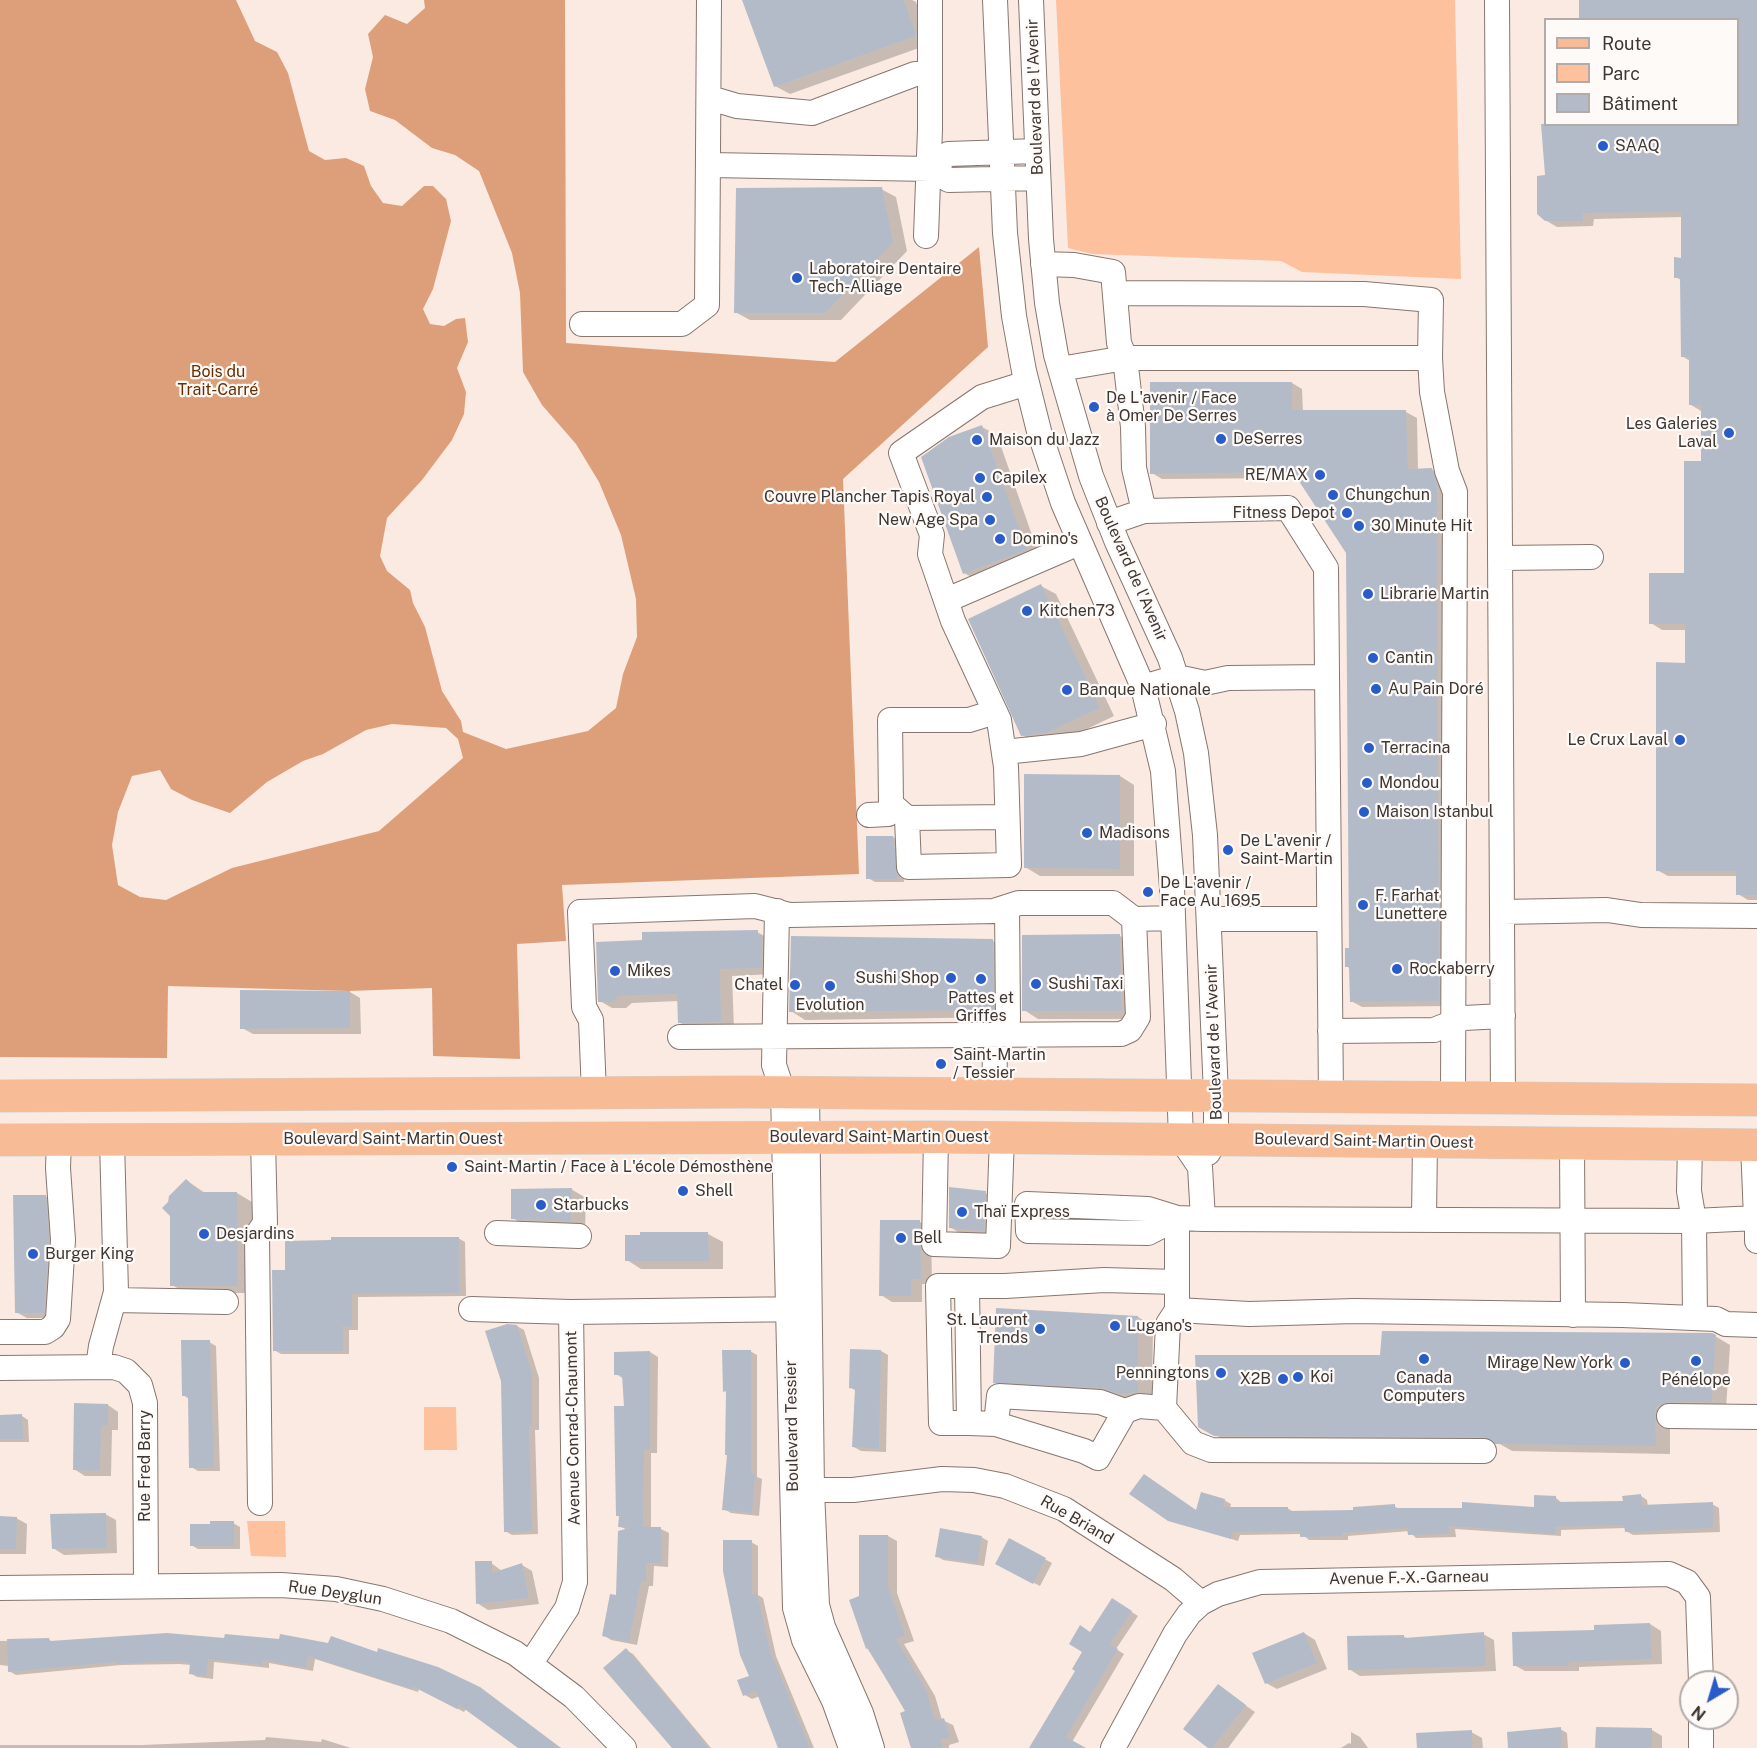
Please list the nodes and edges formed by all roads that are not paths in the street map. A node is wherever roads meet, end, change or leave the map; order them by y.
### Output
1 (709, 0) edge
2 (930, 0) edge
3 (995, 0) edge
4 (1031, 0) edge
5 (1497, 0) edge
6 (930, 74) junction
7 (710, 98) junction
8 (1037, 151) junction
9 (1001, 153) junction
10 (710, 165) junction
11 (930, 169) junction
12 (1038, 178) junction
13 (1002, 179) junction
14 (926, 236) dead end
15 (1043, 264) junction
16 (1115, 293) junction
17 (582, 324) dead end
18 (1125, 358) junction
19 (1430, 358) junction
20 (1060, 369) junction
21 (1027, 383) junction
22 (1144, 511) junction
23 (1109, 523) junction
24 (1079, 543) junction
25 (1592, 557) dead end
26 (1500, 558) junction
27 (947, 600) junction
28 (1177, 677) junction
29 (1327, 677) junction
30 (1143, 687) junction
31 (995, 712) junction
32 (1154, 724) junction
33 (1004, 752) junction
34 (901, 813) junction
35 (869, 814) dead end
36 (1007, 817) junction
37 (1006, 907) junction
38 (777, 911) junction
39 (1502, 912) junction
40 (1757, 916) edge
41 (1173, 918) junction
42 (1134, 919) junction
43 (1209, 919) junction
44 (1329, 919) junction
45 (1503, 1016) junction
46 (1454, 1021) junction
47 (1330, 1030) junction
48 (1001, 1035) junction
49 (680, 1037) dead end
50 (773, 1039) junction
51 (795, 1092) junction
52 (994, 1092) junction
53 (594, 1093) junction
54 (1180, 1095) junction
55 (1216, 1095) junction
56 (0, 1096) edge
57 (1331, 1096) junction
58 (1453, 1097) junction
59 (1503, 1098) junction
60 (1757, 1100) edge
61 (796, 1137) junction
62 (936, 1137) junction
63 (1002, 1137) junction
64 (1181, 1139) junction
65 (1216, 1139) junction
66 (0, 1140) edge
67 (59, 1140) junction
68 (111, 1140) junction
69 (263, 1140) junction
70 (1425, 1142) junction
71 (1572, 1144) junction
72 (1690, 1145) junction
73 (1755, 1145) edge
74 (1200, 1167) junction
75 (1177, 1218) junction
76 (1203, 1219) junction
77 (1424, 1219) junction
78 (1573, 1220) junction
79 (1694, 1221) junction
80 (1757, 1226) edge
81 (497, 1233) dead end
82 (579, 1236) dead end
83 (1177, 1282) junction
84 (114, 1300) junction
85 (226, 1302) dead end
86 (800, 1309) junction
87 (471, 1310) dead end
88 (1178, 1310) junction
89 (571, 1312) junction
90 (1573, 1315) junction
91 (1695, 1318) junction
92 (1757, 1325) edge
93 (0, 1332) edge
94 (98, 1367) junction
95 (0, 1368) edge
96 (1164, 1408) junction
97 (1125, 1411) junction
98 (1669, 1416) dead end
99 (1757, 1417) edge
100 (996, 1424) junction
101 (1484, 1451) dead end
102 (803, 1490) junction
103 (260, 1503) dead end
104 (146, 1585) junction
105 (0, 1588) edge
106 (1201, 1603) junction
107 (531, 1663) junction
108 (1701, 1670) edge
109 (1701, 1730) edge
110 (624, 1748) edge
111 (851, 1748) edge
112 (872, 1748) edge
113 (1113, 1748) edge
114 (1701, 1748) edge

1 - 7 street
2 - 6 street
3 - 9 street
4 - 8 street, Boulevard de l'Avenir
5 - 26 street
6 - 7 street
6 - 11 street
7 - 10 street
8 - 9 street
8 - 12 street, Boulevard de l'Avenir
9 - 11 street
9 - 13 street
10 - 11 street
10 - 17 street
11 - 13 street
11 - 14 street
12 - 13 street
12 - 15 street, Boulevard de l'Avenir
13 - 21 street
15 - 16 street
15 - 20 street, Boulevard de l'Avenir
16 - 18 street
16 - 19 street
18 - 19 street
18 - 20 street
18 - 22 street
19 - 46 street
20 - 23 street, Boulevard de l'Avenir
21 - 24 street
21 - 27 street
22 - 23 street
22 - 29 street
23 - 28 street, Boulevard de l'Avenir
24 - 27 street
24 - 30 street
25 - 26 street
26 - 39 street
27 - 31 street
28 - 29 street
28 - 30 street
28 - 43 street, Boulevard de l'Avenir
29 - 44 street
30 - 32 street
31 - 33 street
31 - 34 street
32 - 33 street
32 - 41 street
33 - 36 street
34 - 35 street
34 - 36 street
34 - 36 street
37 - 38 street
37 - 42 street
37 - 48 street
38 - 50 street, Boulevard Tessier
38 - 53 street
39 - 40 street
39 - 45 street
41 - 42 street
41 - 54 street
42 - 48 street
43 - 44 street
43 - 55 street, Boulevard de l'Avenir
44 - 47 street
45 - 46 street
45 - 59 street
46 - 47 street
46 - 58 street
47 - 57 street
48 - 50 street
48 - 52 street
49 - 50 street
50 - 51 street, Boulevard Tessier
51 - 52 main road
51 - 53 main road
51 - 61 street, Boulevard Tessier
52 - 54 main road
53 - 56 main road
54 - 55 main road
54 - 64 street
55 - 57 main road
55 - 65 street, Boulevard de l'Avenir
57 - 58 main road
58 - 59 main road
59 - 60 main road
61 - 62 main road, Boulevard Saint-Martin Ouest
61 - 69 main road, Boulevard Saint-Martin Ouest
61 - 86 street, Boulevard Tessier
62 - 63 main road, Boulevard Saint-Martin Ouest
62 - 63 street
63 - 64 main road, Boulevard Saint-Martin Ouest
64 - 65 main road, Boulevard Saint-Martin Ouest
64 - 74 street
65 - 70 main road, Boulevard Saint-Martin Ouest
65 - 74 street
66 - 67 main road, Boulevard Saint-Martin Ouest
67 - 68 main road, Boulevard Saint-Martin Ouest
67 - 93 street
68 - 69 main road, Boulevard Saint-Martin Ouest
68 - 84 street
69 - 103 street
70 - 71 main road, Boulevard Saint-Martin Ouest
70 - 77 street
71 - 72 main road, Boulevard Saint-Martin Ouest
71 - 78 street
72 - 73 main road, Boulevard Saint-Martin Ouest
72 - 79 street
73 - 80 street
74 - 76 street
75 - 75 street
75 - 76 street
75 - 83 street
76 - 77 street
77 - 78 street
78 - 79 street
78 - 90 street
79 - 80 street
79 - 91 street
81 - 82 street
83 - 88 street
83 - 100 street
84 - 85 street
84 - 94 street
86 - 89 street, Avenue Conrad-Chaumont
86 - 102 street, Boulevard Tessier
87 - 89 street
88 - 90 street
88 - 96 street
89 - 107 street, Avenue Conrad-Chaumont
90 - 91 street
91 - 92 street
94 - 95 street, Rue Fred Barry
94 - 104 street, Rue Fred Barry
96 - 97 street
96 - 101 street
97 - 100 street
97 - 100 street
98 - 99 street
102 - 106 street, Rue Briand
102 - 111 street, Boulevard Tessier
102 - 112 street, Boulevard Tessier
104 - 105 street, Rue Deyglun
104 - 107 street, Rue Deyglun
106 - 108 street, Avenue F.-X.-Garneau
106 - 113 street, Avenue F.-X.-Garneau
107 - 110 street, Rue Deyglun
109 - 114 street

